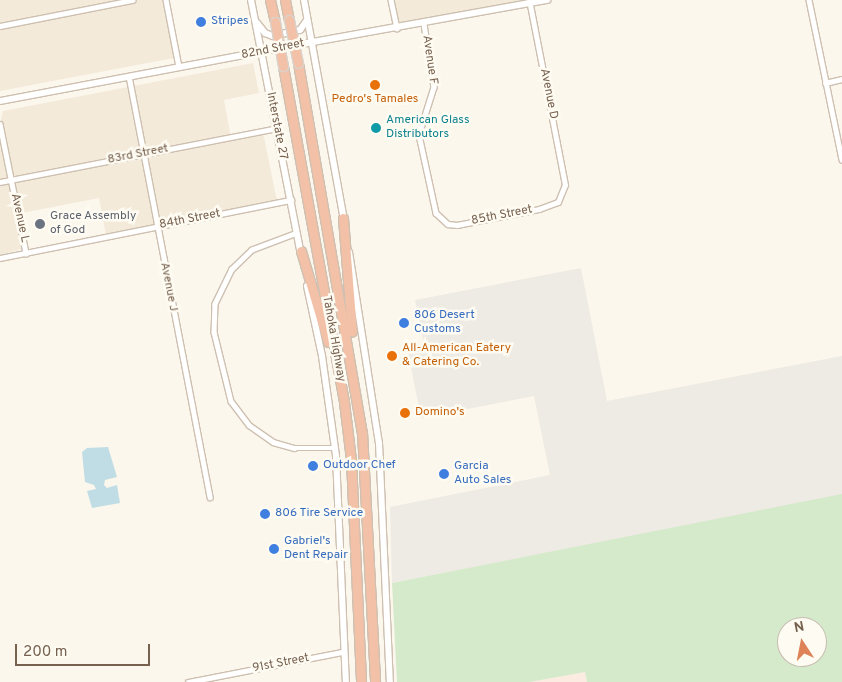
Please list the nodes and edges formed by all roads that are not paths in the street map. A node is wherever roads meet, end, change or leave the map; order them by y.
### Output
1 (132, 0) edge
2 (166, 0) edge
3 (251, 0) edge
4 (270, 0) edge
5 (285, 0) edge
6 (304, 0) edge
7 (390, 0) edge
8 (547, 0) edge
9 (809, 0) edge
10 (114, 2) edge
11 (529, 2) edge
12 (308, 16) junction
13 (256, 22) junction
14 (424, 24) junction
15 (0, 26) edge
16 (397, 29) junction
17 (313, 42) junction
18 (262, 52) junction
19 (179, 67) junction
20 (129, 76) junction
21 (842, 80) edge
22 (826, 83) junction
23 (0, 101) edge
24 (0, 124) edge
25 (277, 128) junction
26 (144, 154) junction
27 (842, 160) edge
28 (11, 180) junction
29 (0, 182) edge
30 (565, 189) joint
31 (291, 200) junction
32 (436, 213) joint
33 (343, 218) junction
34 (157, 227) junction
35 (297, 233) junction
36 (301, 251) junction
37 (26, 253) junction
38 (0, 258) edge
39 (356, 380) junction
40 (341, 384) junction
41 (335, 448) junction
42 (210, 497) dead end
43 (344, 652) junction
44 (188, 682) edge
45 (346, 682) edge
46 (361, 682) edge
47 (375, 682) edge
48 (390, 682) edge

1 - 10 street
2 - 19 street
3 - 13 main road, Interstate 27
4 - 40 highway, Tahoka Highway, bridge
5 - 39 highway, Tahoka Highway, bridge
6 - 12 main road
7 - 16 street
8 - 11 street, 82nd Street
9 - 22 street
10 - 15 street
11 - 14 street, 82nd Street
11 - 30 street, Avenue D
12 - 13 main road
12 - 17 main road
13 - 18 main road, Interstate 27
14 - 16 street, 82nd Street
14 - 32 street, Avenue F
16 - 17 street, 82nd Street
17 - 18 main road, 82nd Street
17 - 33 main road
18 - 19 main road, 82nd Street
18 - 25 main road, Interstate 27
19 - 20 main road, 82nd Street
20 - 23 main road, 82nd Street
20 - 26 street, Avenue J
21 - 22 street
22 - 27 street
24 - 28 street, Avenue L
25 - 26 street, 83rd Street
25 - 31 main road, Interstate 27
26 - 28 street, 83rd Street
26 - 34 street, Avenue J
28 - 29 street, 83rd Street
28 - 37 street, Avenue L
30 - 32 street, 85th Street
31 - 34 street, 84th Street
31 - 35 main road, Interstate 27
33 - 39 highway
33 - 48 main road
34 - 37 street, 84th Street
34 - 42 street, Avenue J
35 - 36 main road, Interstate 27
35 - 41 street
36 - 40 highway
36 - 41 main road, Tahoka Highway
37 - 38 street, 84th Street
39 - 47 highway, Tahoka Highway
40 - 46 highway, Tahoka Highway
41 - 43 main road, Tahoka Highway
43 - 44 street, 91st Street
43 - 45 main road, Tahoka Highway

